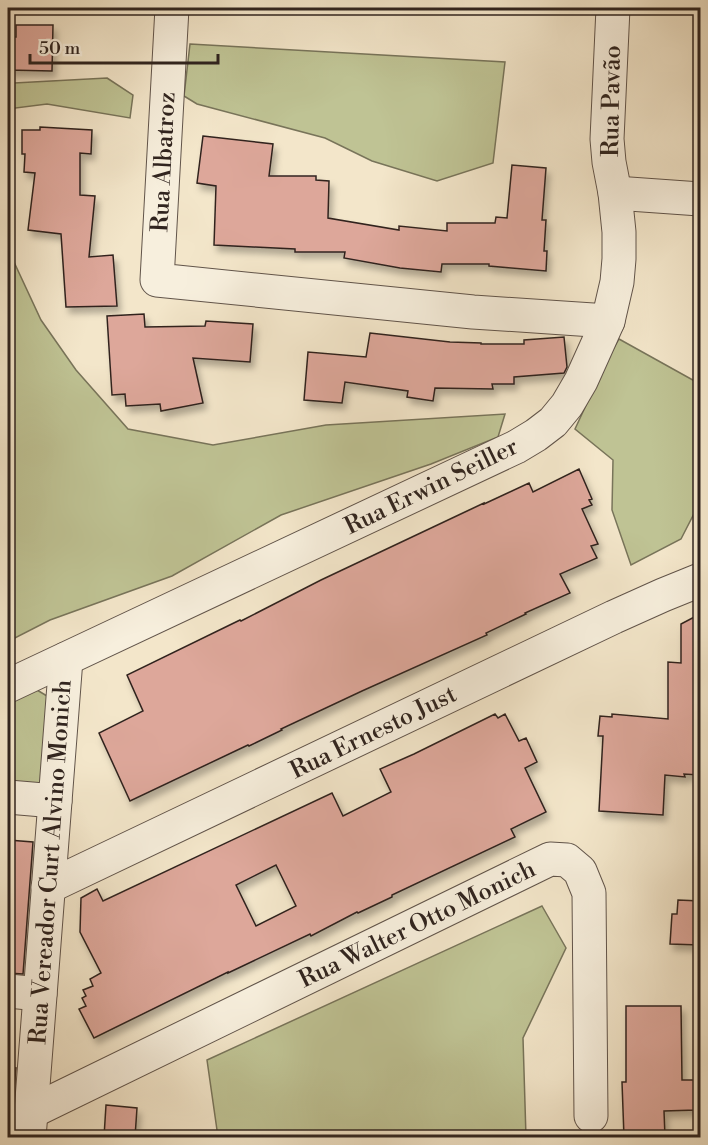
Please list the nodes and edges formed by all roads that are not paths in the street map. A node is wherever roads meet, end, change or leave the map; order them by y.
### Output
1 (172, 8) edge
2 (613, 8) edge
3 (615, 194) junction
4 (700, 199) edge
5 (608, 321) junction
6 (700, 580) edge
7 (66, 659) junction
8 (8, 686) edge
9 (8, 797) edge
10 (55, 801) junction
11 (48, 888) junction
12 (8, 991) edge
13 (40, 994) junction
14 (591, 1116) dead end
15 (30, 1125) edge

1 - 5 street, Rua Albatroz
2 - 3 street, Rua Pavão
3 - 4 street
3 - 5 street, Rua Erwin Seiller
5 - 7 street, Rua Erwin Seiller
6 - 11 street, Rua Ernesto Just
7 - 8 street, Rua Erwin Seiller
7 - 10 street, Rua Vereador Curt Alvino Monich
9 - 10 street
10 - 11 street, Rua Vereador Curt Alvino Monich
11 - 13 street, Rua Vereador Curt Alvino Monich
12 - 13 street
13 - 15 street, Rua Vereador Curt Alvino Monich
14 - 15 street, Rua Walter Otto Monich

